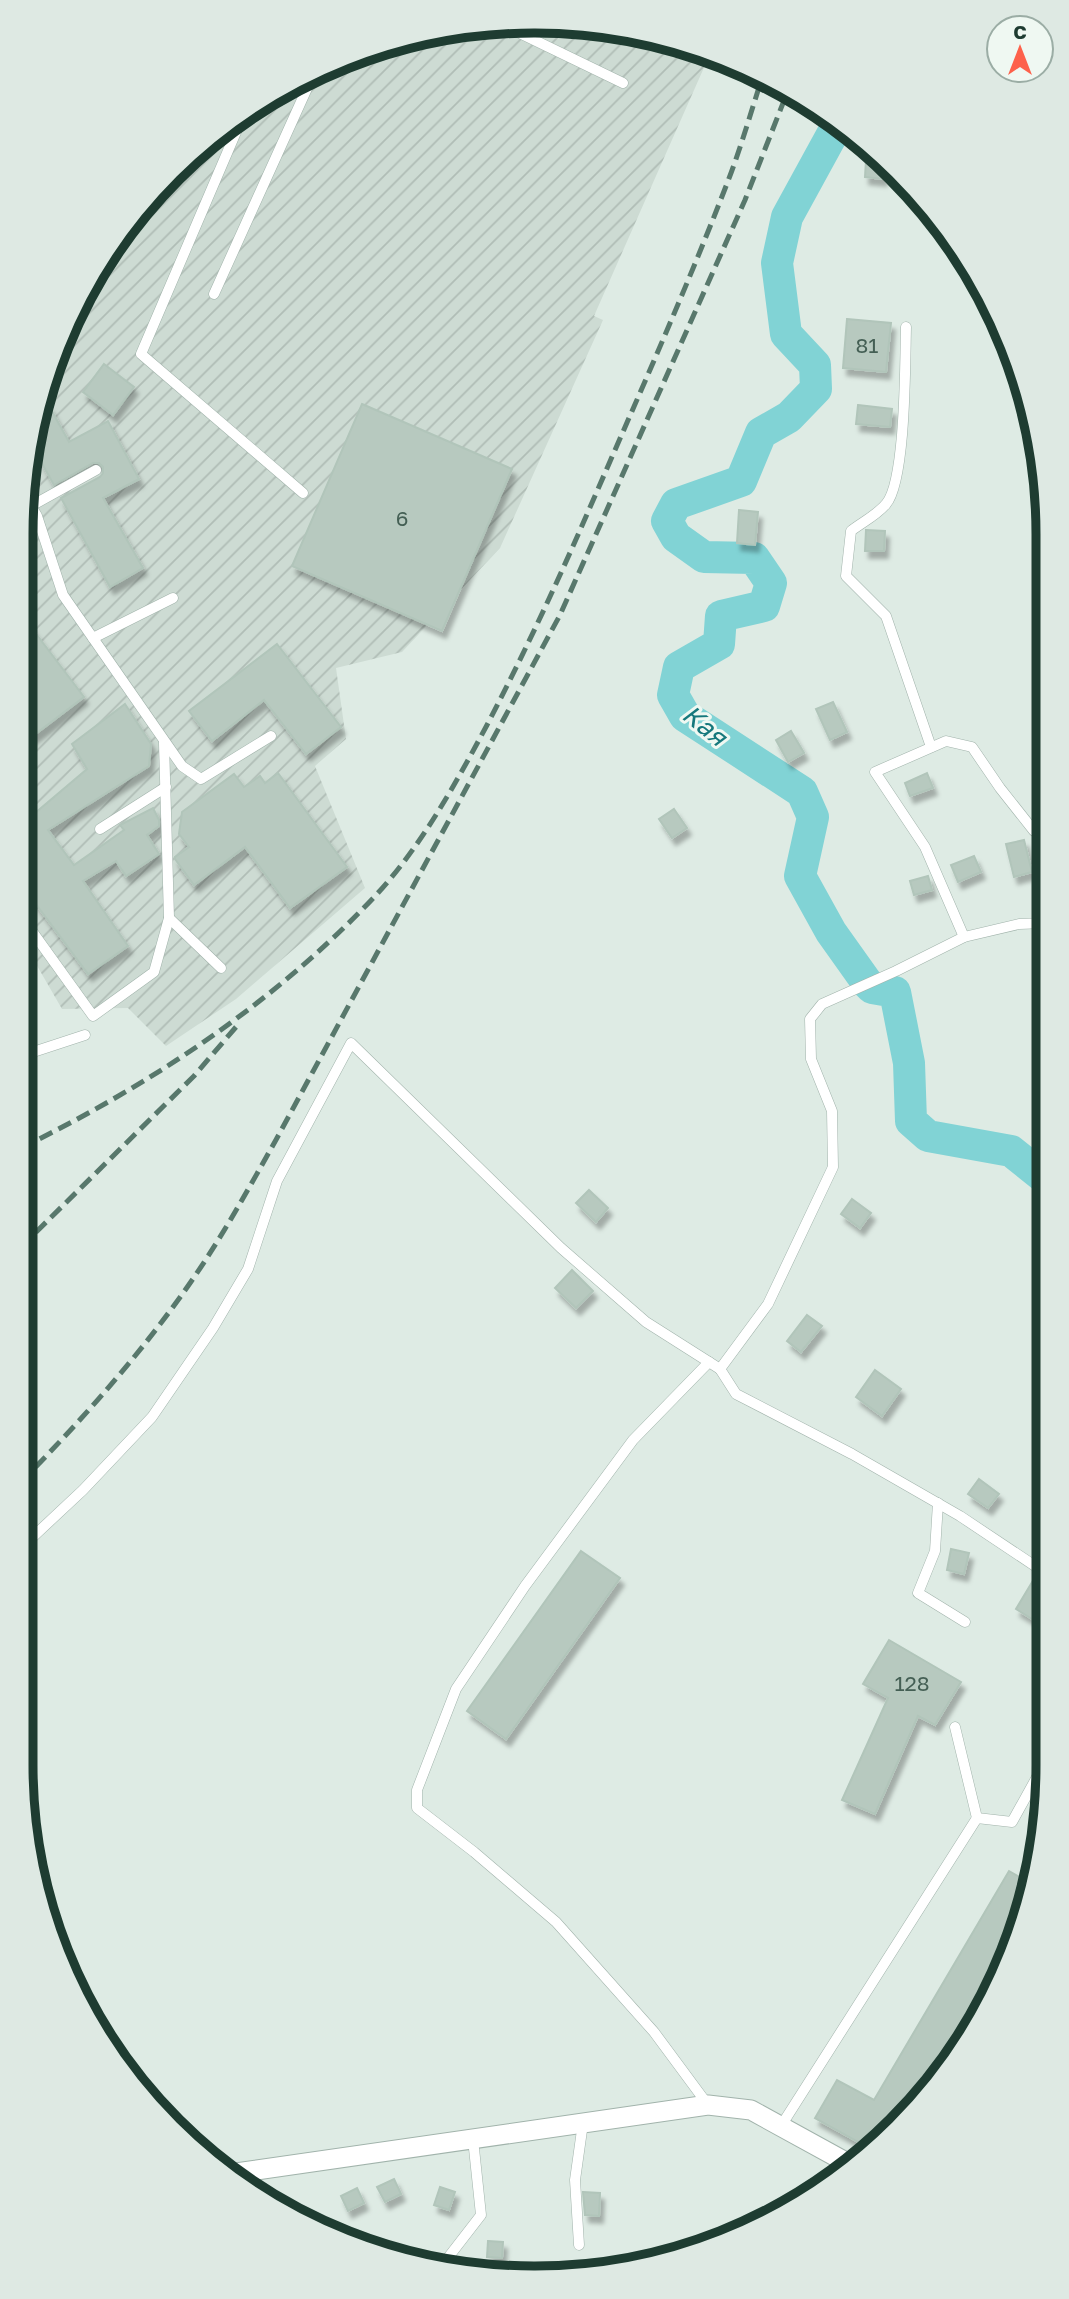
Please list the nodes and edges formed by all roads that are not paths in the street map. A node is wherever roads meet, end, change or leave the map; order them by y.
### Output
1 (520, 33) edge
2 (623, 83) dead end
3 (307, 88) edge
4 (235, 133) edge
5 (214, 294) dead end
6 (906, 327) dead end
7 (96, 470) dead end
8 (303, 493) dead end
9 (34, 504) edge
10 (34, 511) edge
11 (173, 598) dead end
12 (93, 638) junction
13 (271, 736) dead end
14 (164, 741) junction
15 (930, 747) junction
16 (166, 787) junction
17 (100, 829) dead end
18 (1036, 831) edge
19 (169, 918) junction
20 (1036, 923) edge
21 (33, 933) edge
22 (964, 937) junction
23 (221, 968) dead end
24 (85, 1035) dead end
25 (33, 1052) edge
26 (709, 1362) junction
27 (720, 1369) junction
28 (938, 1503) junction
29 (33, 1537) edge
30 (1036, 1567) edge
31 (965, 1622) dead end
32 (955, 1727) dead end
33 (1036, 1780) edge
34 (977, 1818) junction
35 (708, 2105) junction
36 (583, 2123) junction
37 (781, 2126) junction
38 (473, 2139) junction
39 (840, 2162) edge
40 (245, 2173) edge
41 (579, 2245) dead end
42 (448, 2258) edge

1 - 2 lane
3 - 5 lane
4 - 8 lane
6 - 15 lane
7 - 9 lane
10 - 12 lane
11 - 12 lane
12 - 14 lane
13 - 14 lane
14 - 16 lane
15 - 18 lane
15 - 22 lane
16 - 17 lane
16 - 19 lane
19 - 21 lane
19 - 23 lane
20 - 22 lane
22 - 27 lane
24 - 25 lane
26 - 27 lane
26 - 29 lane
26 - 35 lane
27 - 28 lane
28 - 30 lane
28 - 31 lane
32 - 34 lane
33 - 34 lane
34 - 37 lane
35 - 36 street
35 - 37 street
36 - 38 street
36 - 41 lane
37 - 39 street
38 - 40 street
38 - 42 lane

